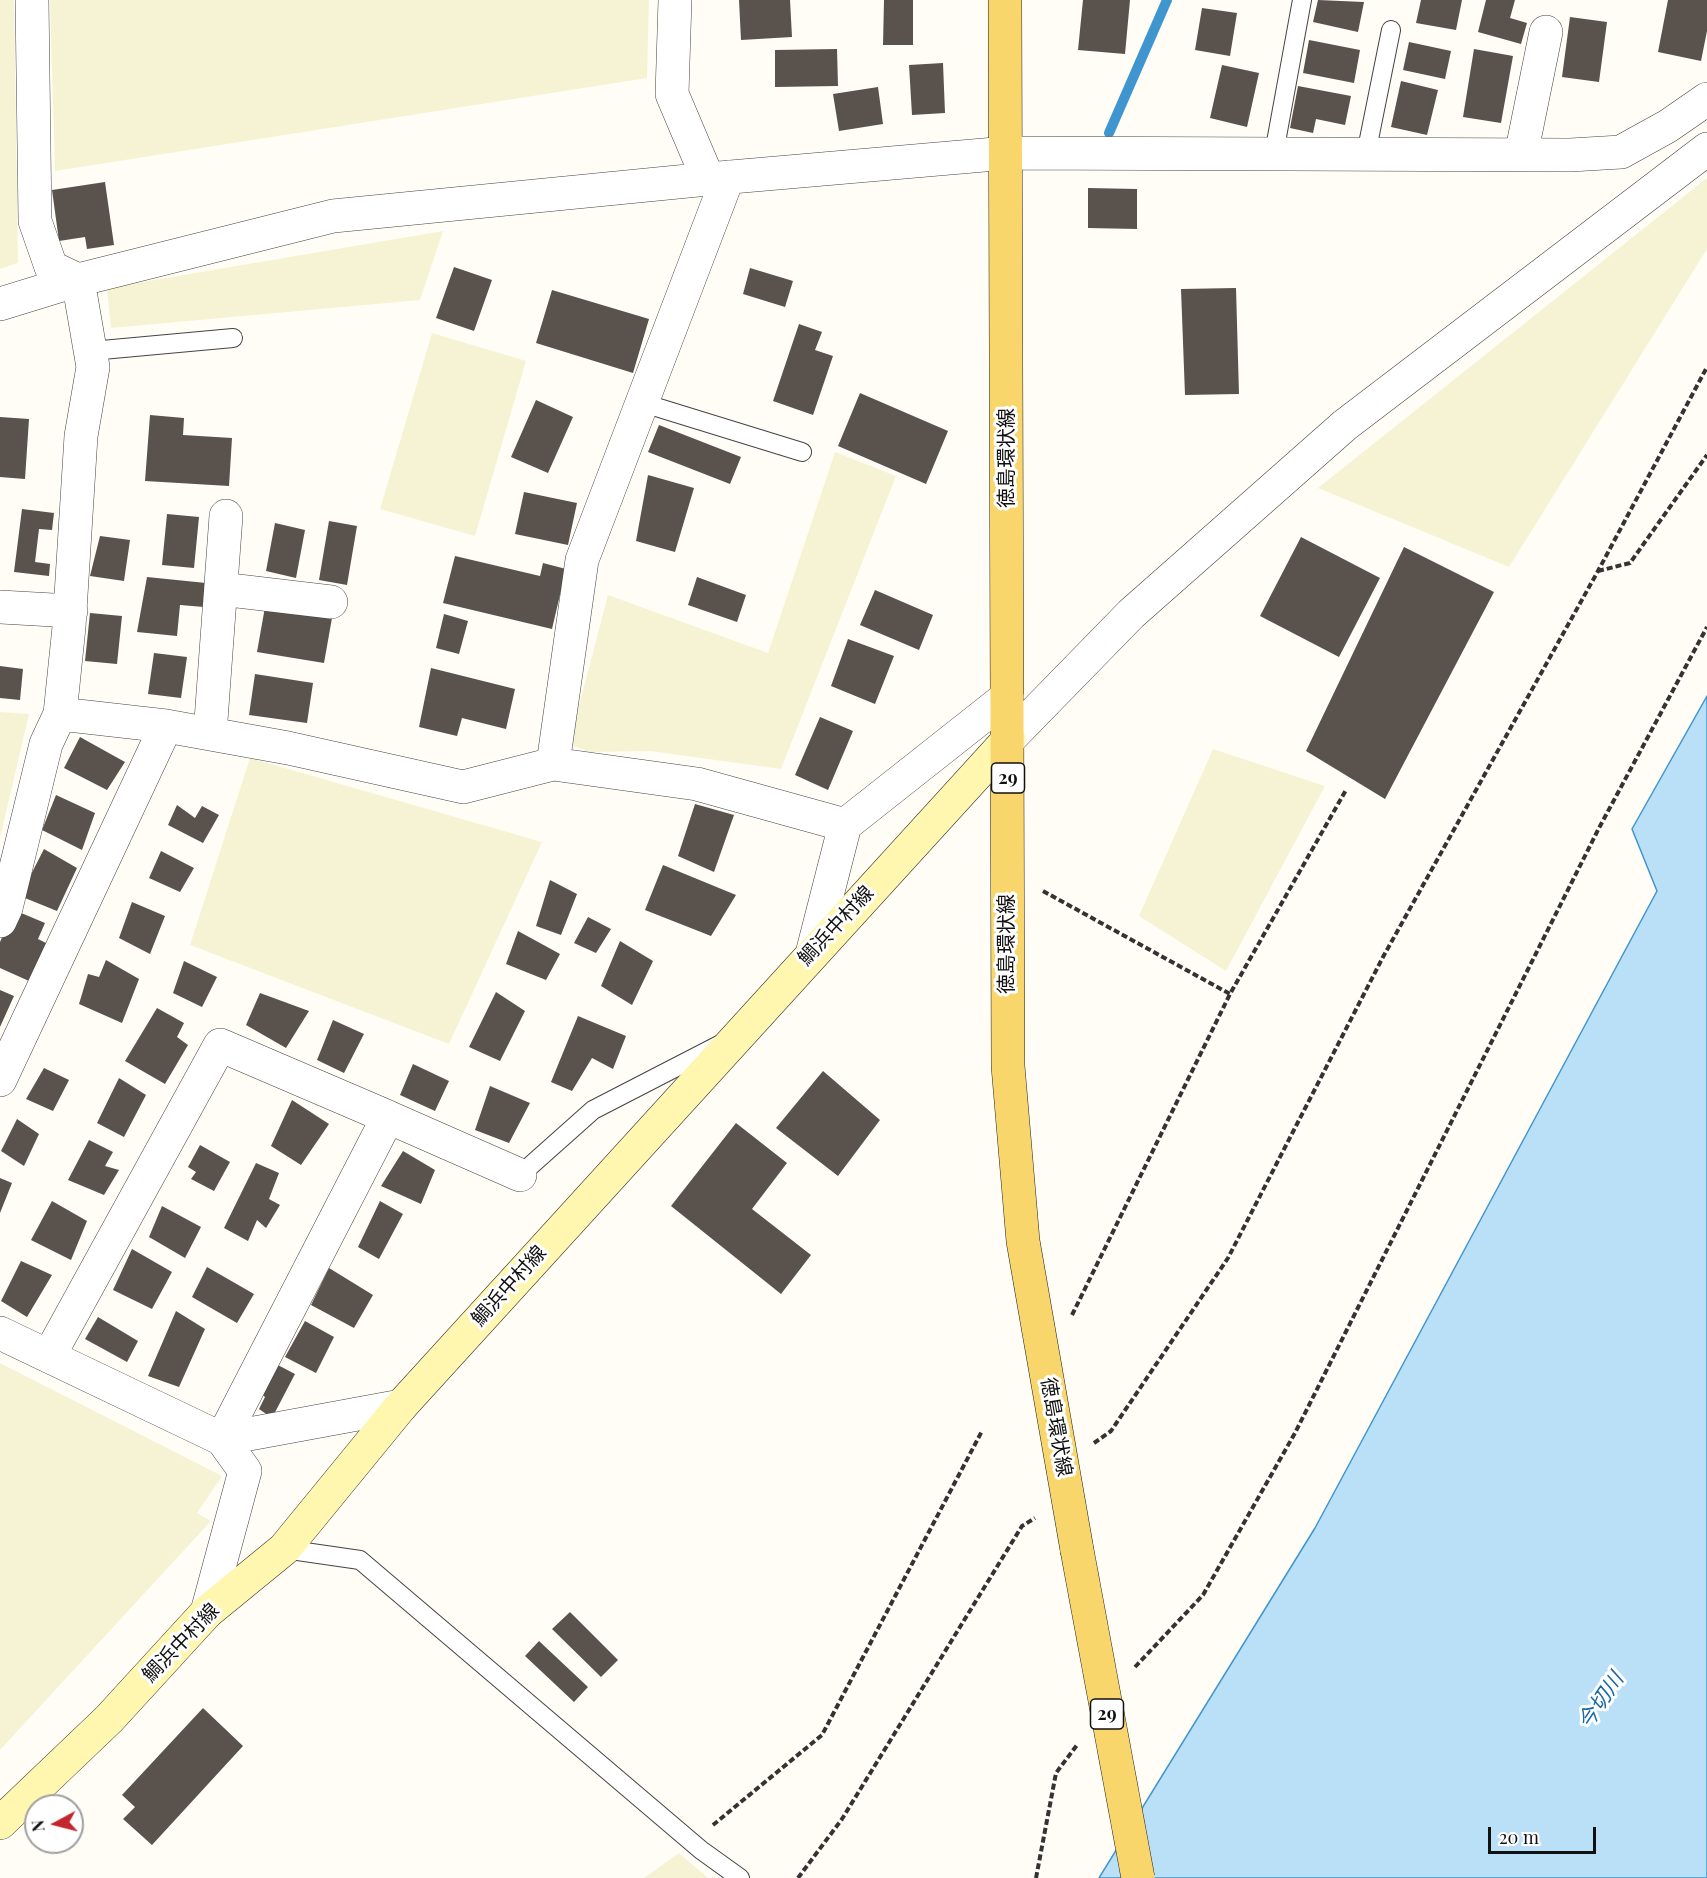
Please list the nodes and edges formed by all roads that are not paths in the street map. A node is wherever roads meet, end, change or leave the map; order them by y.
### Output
1 (32, 0) edge
2 (675, 0) edge
3 (1005, 0) edge
4 (1302, 0) edge
5 (1391, 30) dead end
6 (1546, 32) dead end
7 (1707, 99) edge
8 (1707, 149) edge
9 (1007, 153) junction
10 (1274, 153) junction
11 (1366, 154) junction
12 (1521, 155) junction
13 (718, 178) junction
14 (78, 280) junction
15 (0, 304) edge
16 (233, 338) dead end
17 (91, 351) junction
18 (643, 403) junction
19 (802, 452) dead end
20 (226, 516) dead end
21 (221, 589) junction
22 (331, 602) dead end
23 (0, 607) edge
24 (70, 611) junction
25 (1007, 697) junction
26 (60, 714) junction
27 (166, 726) junction
28 (210, 734) junction
29 (1009, 739) junction
30 (553, 764) junction
31 (845, 825) junction
32 (0, 921) edge
33 (813, 950) junction
34 (735, 1036) junction
35 (0, 1080) edge
36 (388, 1117) junction
37 (520, 1175) joint
38 (0, 1333) edge
39 (49, 1356) junction
40 (401, 1406) junction
41 (222, 1438) junction
42 (284, 1549) junction
43 (207, 1612) junction
44 (0, 1823) edge
45 (740, 1878) edge
46 (1138, 1878) edge

1 - 14 street
2 - 13 street
3 - 9 main road, 徳島環状線 / 29
4 - 10 lane
5 - 11 lane
6 - 12 street
7 - 12 street
8 - 29 street
9 - 10 street
9 - 13 street
9 - 25 main road, 徳島環状線 / 29
10 - 11 street
11 - 12 street
13 - 14 street
13 - 18 street
14 - 15 street
14 - 17 street
16 - 17 lane
17 - 24 street
18 - 19 lane
18 - 30 street
20 - 21 street
21 - 22 street
21 - 28 street
23 - 24 street
24 - 26 street
25 - 29 main road, 徳島環状線 / 29
25 - 31 street
26 - 27 street
26 - 32 street
27 - 28 street
27 - 35 street
28 - 30 street
29 - 33 main road, 鯛浜中村線
29 - 46 main road, 徳島環状線 / 29, bridge
30 - 31 street
31 - 33 street
33 - 34 main road, 鯛浜中村線
34 - 37 lane
34 - 40 main road, 鯛浜中村線
36 - 37 street
36 - 39 street
36 - 41 street
38 - 39 street
39 - 41 street
40 - 41 street
40 - 42 main road, 鯛浜中村線
41 - 43 street
42 - 43 main road, 鯛浜中村線
42 - 45 lane
43 - 44 main road, 鯛浜中村線

